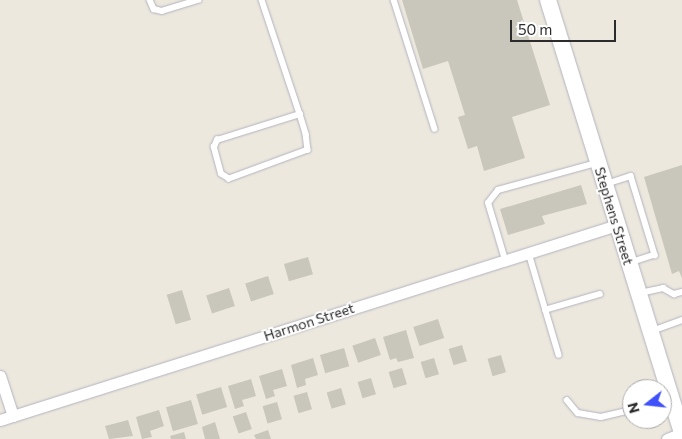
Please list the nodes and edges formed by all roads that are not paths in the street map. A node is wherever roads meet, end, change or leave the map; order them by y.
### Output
1 (150, 0) edge
2 (198, 0) edge
3 (262, 0) edge
4 (394, 0) edge
5 (548, 0) edge
6 (300, 114) junction
7 (435, 129) dead end
8 (598, 162) junction
9 (605, 185) junction
10 (617, 224) junction
11 (528, 253) junction
12 (505, 260) junction
13 (629, 264) junction
14 (682, 292) edge
15 (600, 294) dead end
16 (638, 294) junction
17 (545, 310) junction
18 (682, 320) edge
19 (650, 331) junction
20 (559, 355) dead end
21 (0, 376) edge
22 (662, 379) edge
23 (567, 400) dead end
24 (672, 411) edge
25 (622, 412) edge
26 (13, 416) junction
27 (0, 420) edge
28 (682, 433) edge
29 (667, 439) edge

1 - 2 lane
3 - 6 lane
4 - 7 lane
5 - 8 street, Stephens Street
6 - 6 lane
8 - 9 street, Stephens Street
8 - 12 lane
9 - 10 street, Stephens Street
9 - 13 lane
10 - 11 street, Harmon Street
10 - 13 street, Stephens Street
11 - 12 street, Harmon Street
11 - 17 lane
12 - 26 street, Harmon Street
13 - 16 street, Stephens Street
14 - 16 lane
15 - 17 lane
16 - 19 street, Stephens Street
17 - 20 lane
18 - 19 lane
19 - 22 street, Stephens Street
21 - 26 street
23 - 25 lane
24 - 28 street, Stephens Street
26 - 27 street, Harmon Street
28 - 29 street

